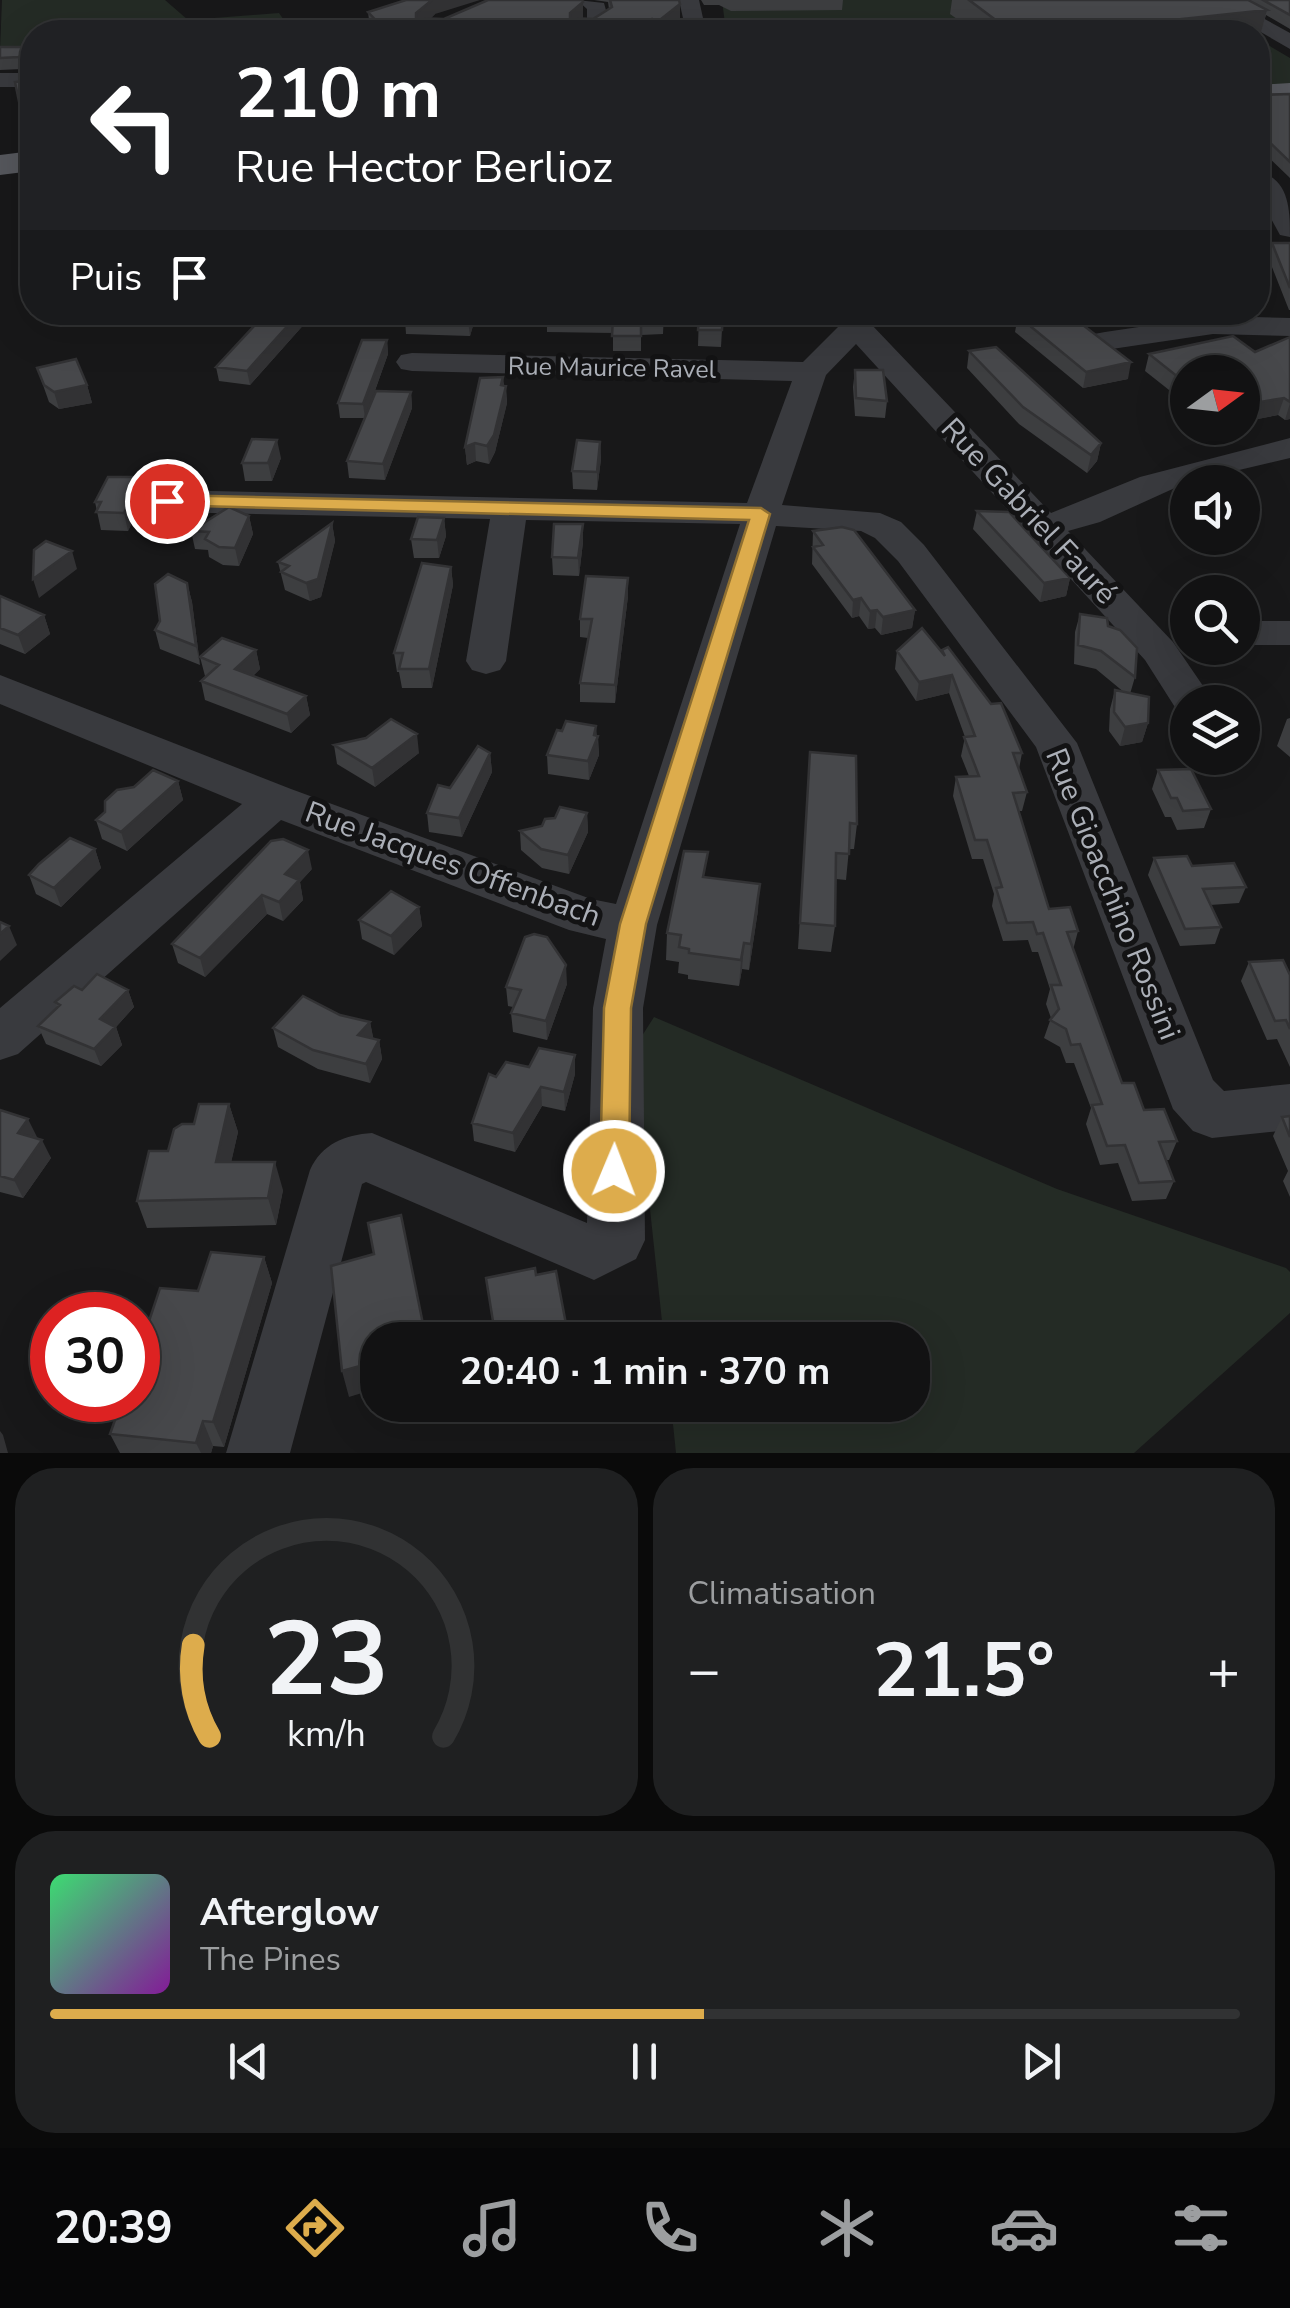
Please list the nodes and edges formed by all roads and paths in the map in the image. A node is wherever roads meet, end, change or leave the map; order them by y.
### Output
1 (587, 0) edge
2 (1214, 0) edge
3 (598, 20) edge
4 (1250, 20) edge
5 (1270, 193) edge
6 (1290, 229) edge
7 (850, 325) edge
8 (860, 325) edge
9 (1290, 326) edge
10 (1105, 342) edge
11 (412, 362) dead end
12 (811, 372) junction
13 (1290, 448) edge
14 (167, 501) dead end
15 (510, 508) junction
16 (761, 514) junction
17 (1044, 527) junction
18 (1260, 633) edge
19 (1290, 633) edge
20 (1170, 644) edge
21 (486, 661) dead end
22 (0, 688) edge
23 (274, 800) junction
24 (633, 924) junction
25 (0, 1040) edge
26 (1290, 1107) edge
27 (258, 1453) edge

1 - 3 street
2 - 4 street
5 - 6 street
7 - 12 street
8 - 17 street, Rue Gabriel Fauré
9 - 10 street
11 - 12 street, Rue Maurice Ravel
12 - 16 street
13 - 17 street
14 - 15 street
15 - 16 street
15 - 21 street
16 - 24 street
16 - 26 street, Rue Gioacchino Rossini
17 - 20 street, Rue Gabriel Fauré
18 - 19 street
22 - 23 street, Rue Jacques Offenbach
23 - 24 street, Rue Jacques Offenbach
23 - 25 street, Rue Jacques Offenbach
24 - 27 street

